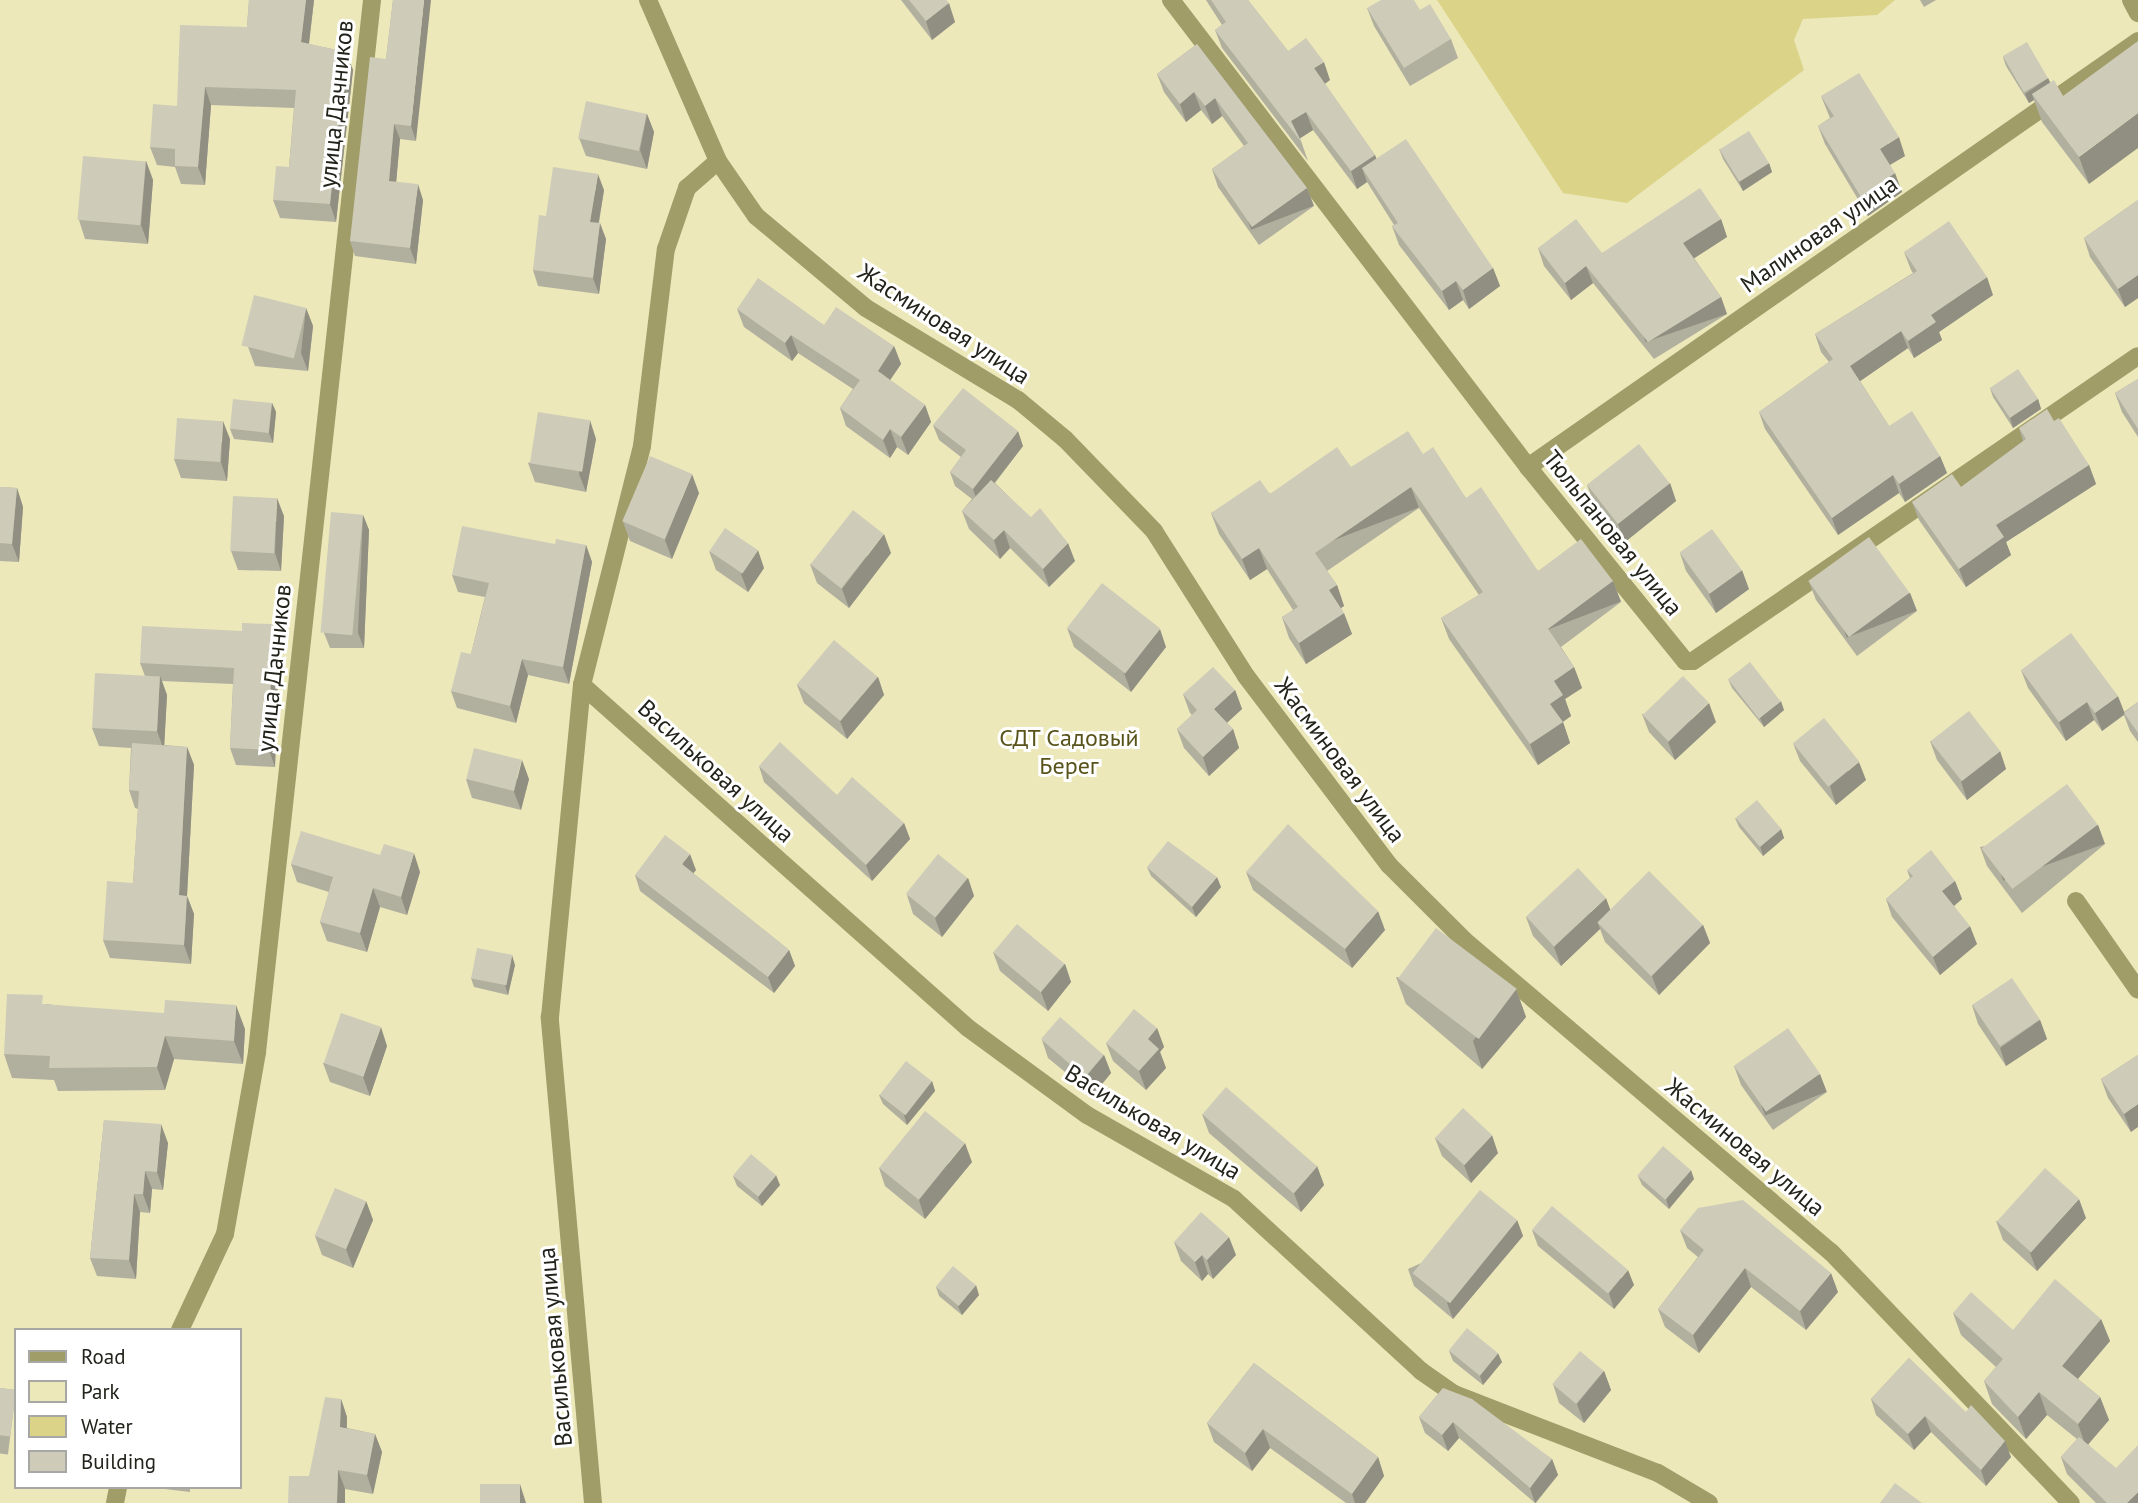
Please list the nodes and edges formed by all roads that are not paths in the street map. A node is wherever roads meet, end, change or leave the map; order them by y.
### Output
1 (372, 0) edge
2 (648, 0) edge
3 (1171, 0) edge
4 (2131, 0) edge
5 (2138, 13) edge
6 (2138, 41) edge
7 (718, 161) junction
8 (2138, 356) edge
9 (1528, 467) junction
10 (582, 685) junction
11 (2076, 901) dead end
12 (2138, 990) edge
13 (181, 1328) edge
14 (593, 1503) edge
15 (1709, 1503) edge
16 (2071, 1503) edge

1 - 13 street, улица Дачников
2 - 7 street, Жасминовая улица
3 - 9 street, Тюльпановая улица
4 - 5 street
6 - 9 street, Малиновая улица
7 - 10 street, Васильковая улица
7 - 16 street, Жасминовая улица
8 - 9 street, Тюльпановая улица
10 - 14 street, Васильковая улица
10 - 15 street, Васильковая улица
11 - 12 street

